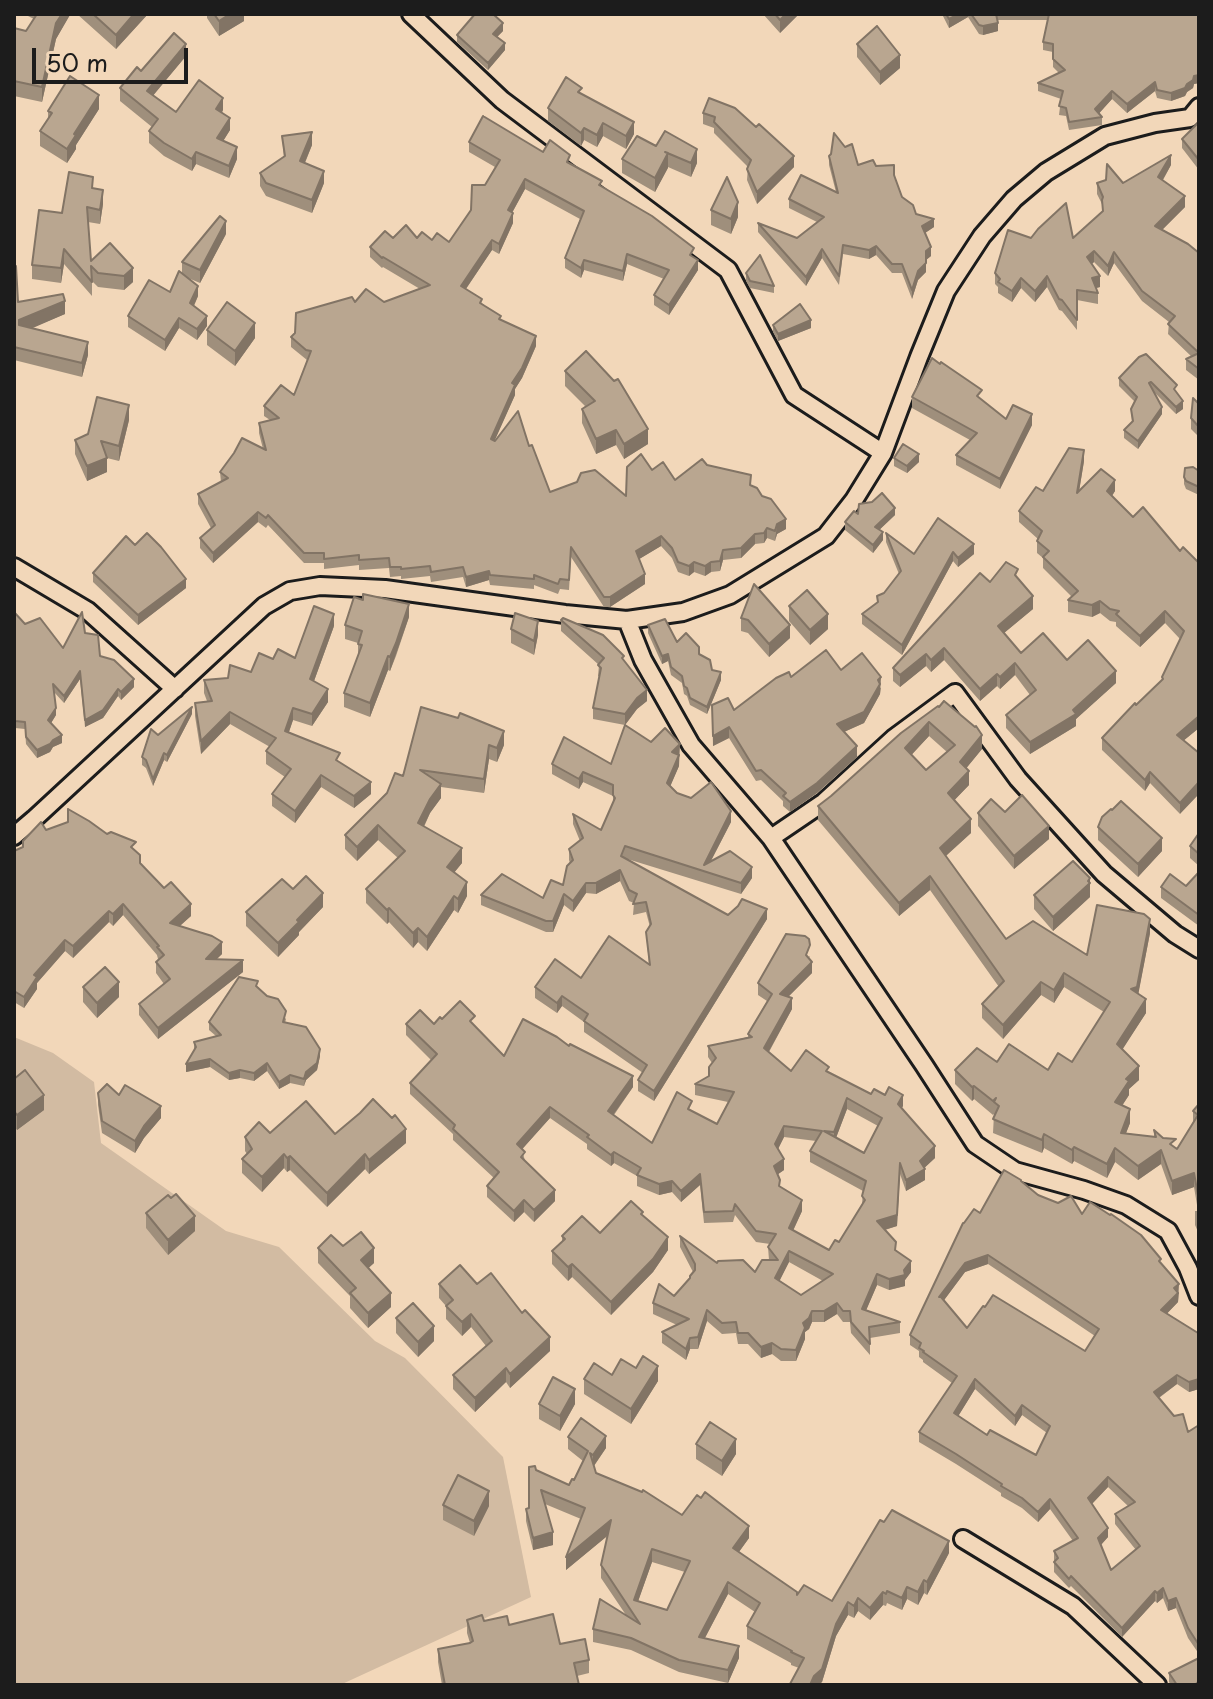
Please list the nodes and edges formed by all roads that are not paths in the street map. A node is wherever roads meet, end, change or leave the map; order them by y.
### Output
1 (411, 14) edge
2 (1199, 107) edge
3 (883, 453) junction
4 (14, 567) edge
5 (627, 620) junction
6 (175, 689) junction
7 (14, 836) edge
8 (771, 838) junction
9 (1199, 949) edge
10 (1199, 1296) edge
11 (963, 1539) dead end
12 (1157, 1685) edge

1 - 3 street
2 - 3 street
3 - 5 street
4 - 6 street
5 - 6 street
5 - 8 street
6 - 7 street
8 - 9 street
8 - 10 street
11 - 12 street

